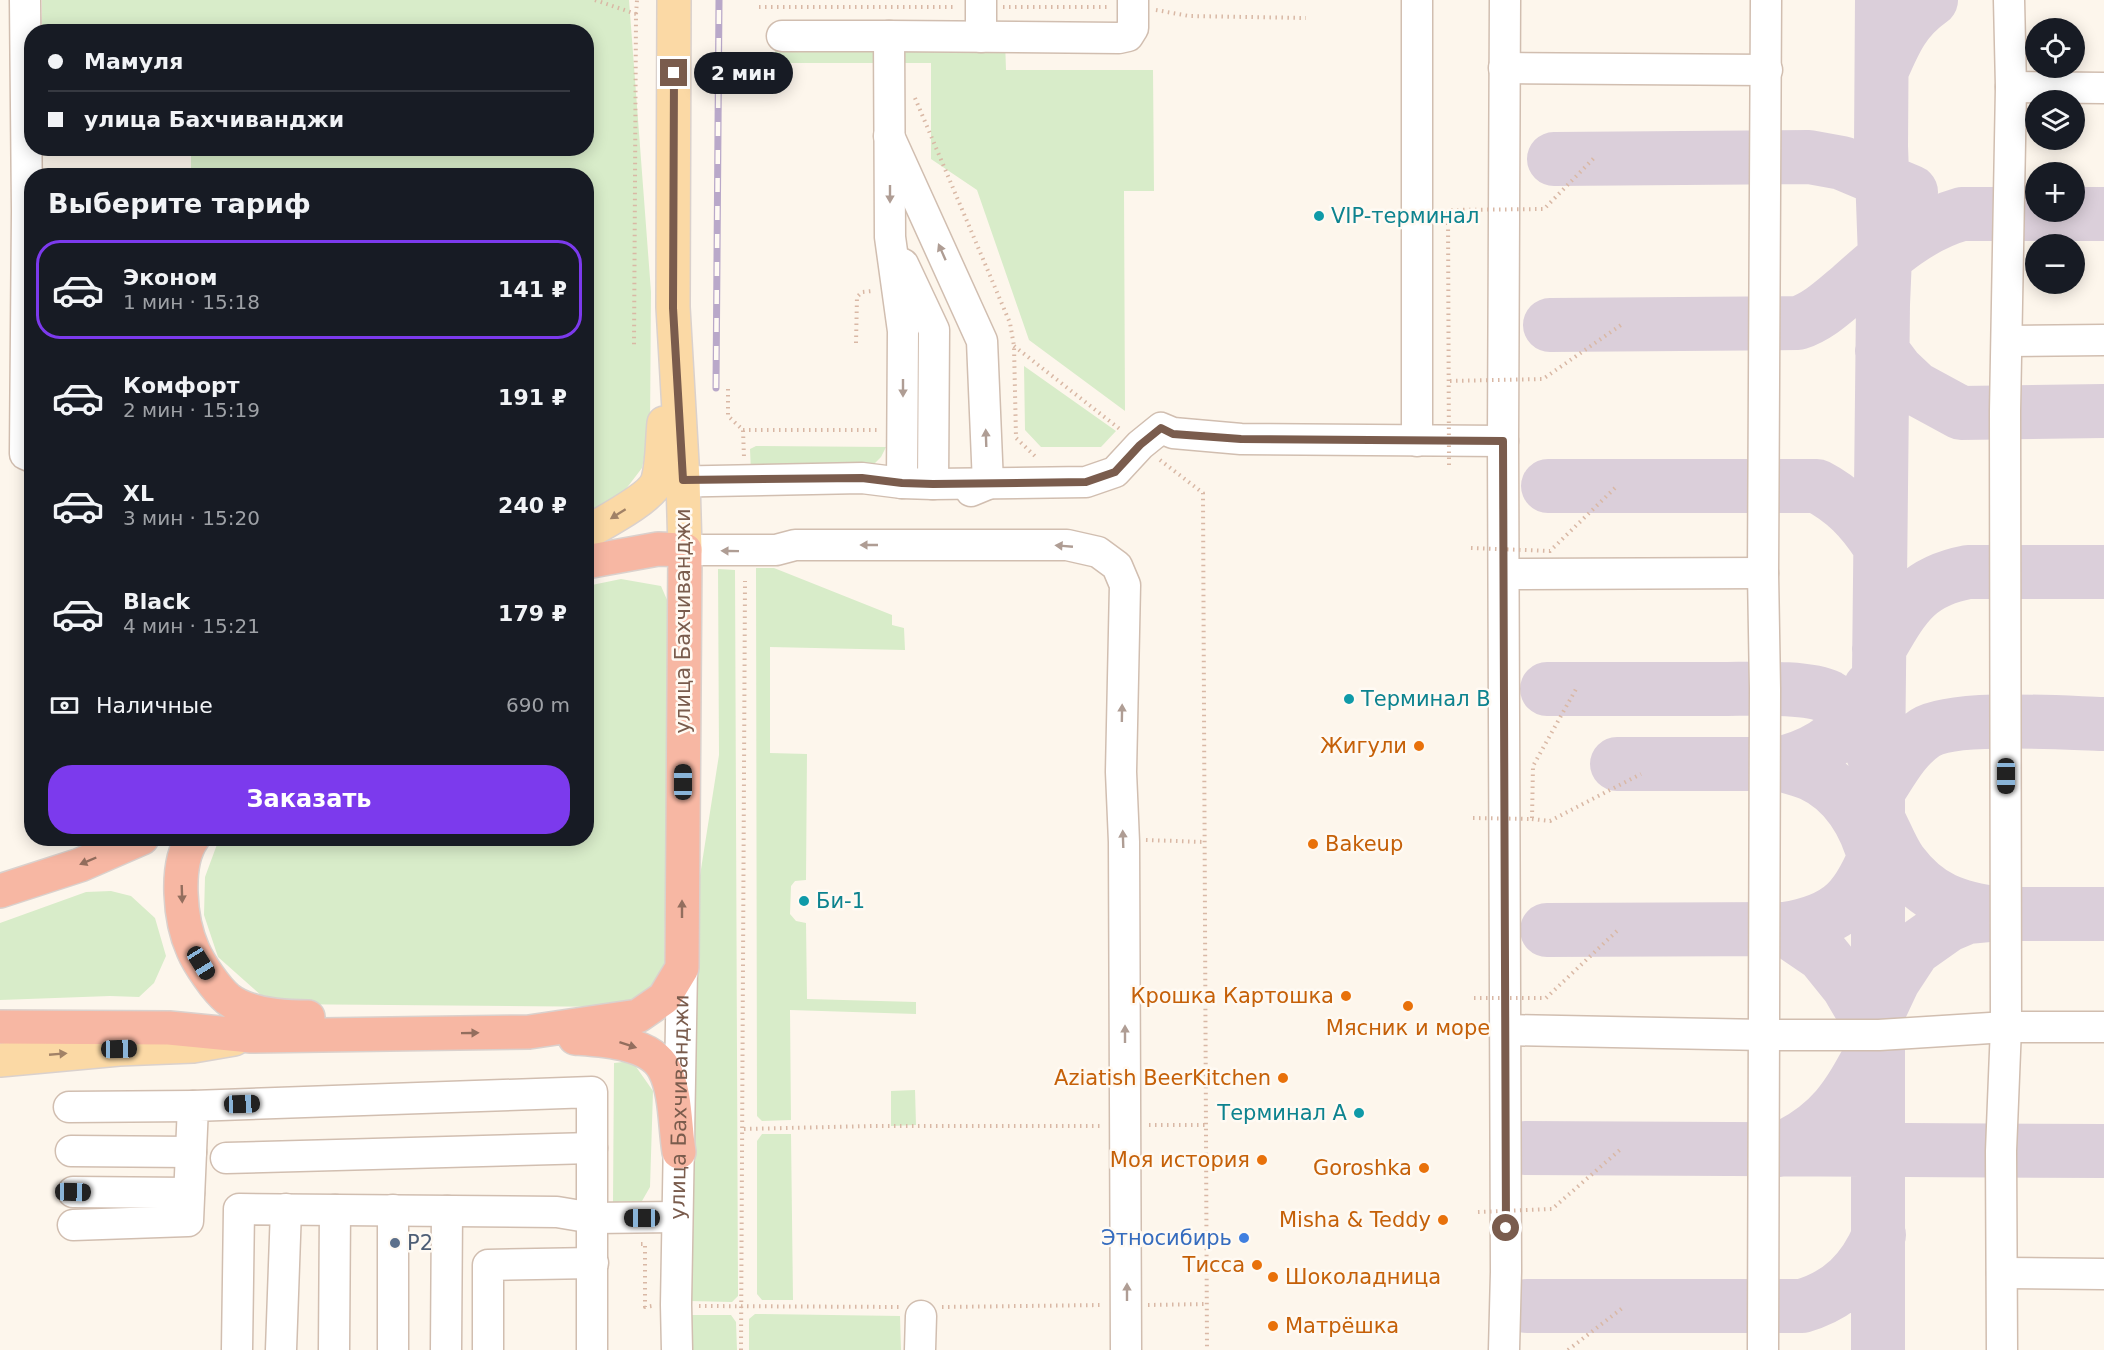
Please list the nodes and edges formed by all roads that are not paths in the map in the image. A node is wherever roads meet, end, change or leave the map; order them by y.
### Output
1 (25, 0) edge
2 (674, 0) edge
3 (1417, 0) edge
4 (1505, 0) edge
5 (1766, 0) edge
6 (2009, 0) edge
7 (1133, 3) edge
8 (981, 4) edge
9 (782, 36) dead end
10 (889, 36) junction
11 (981, 37) junction
12 (1504, 68) junction
13 (1767, 70) junction
14 (2011, 87) junction
15 (2104, 88) edge
16 (890, 136) junction
17 (13, 211) edge
18 (890, 237) junction
19 (2104, 340) edge
20 (2007, 341) junction
21 (24, 434) edge
22 (1417, 441) junction
23 (1503, 441) junction
24 (902, 483) junction
25 (933, 484) junction
26 (675, 487) junction
27 (976, 489) junction
28 (594, 528) edge
29 (685, 550) junction
30 (594, 560) edge
31 (1763, 573) junction
32 (1505, 574) junction
33 (124, 846) edge
34 (187, 846) edge
35 (0, 891) edge
36 (682, 968) junction
37 (0, 1027) edge
38 (2006, 1027) junction
39 (2104, 1027) edge
40 (1506, 1029) junction
41 (529, 1032) junction
42 (412, 1034) junction
43 (1764, 1035) junction
44 (251, 1036) junction
45 (0, 1060) edge
46 (193, 1106) junction
47 (69, 1107) dead end
48 (592, 1148) junction
49 (71, 1151) dead end
50 (191, 1152) junction
51 (679, 1152) junction
52 (226, 1158) dead end
53 (73, 1192) dead end
54 (189, 1193) junction
55 (286, 1209) junction
56 (335, 1210) junction
57 (393, 1210) junction
58 (447, 1211) junction
59 (677, 1217) junction
60 (593, 1218) junction
61 (73, 1225) dead end
62 (593, 1263) junction
63 (2002, 1273) junction
64 (2104, 1274) edge
65 (920, 1310) road end
66 (678, 1347) edge
67 (237, 1350) edge
68 (281, 1350) edge
69 (334, 1350) edge
70 (393, 1350) edge
71 (446, 1350) edge
72 (488, 1350) edge
73 (592, 1350) edge
74 (920, 1350) edge
75 (1126, 1350) edge
76 (1504, 1350) edge
77 (1763, 1350) edge
78 (2002, 1350) edge

1 - 17 street
2 - 26 main road, улица Бахчиванджи
3 - 22 street
4 - 12 street
5 - 13 street
6 - 14 street
7 - 11 street
8 - 11 street
9 - 10 street
10 - 11 street
10 - 16 street
12 - 13 street
12 - 23 street
13 - 31 street
14 - 15 street
14 - 20 street
16 -> 18 street
27 -> 16 street
17 - 21 street
18 -> 24 street
18 - 25 street
19 - 20 street
20 - 38 street
22 - 23 street
22 - 27 street
23 - 32 street
24 - 25 street
24 - 26 street
25 - 27 street
26 - 27 street
26 -> 28 main road
26 - 29 main road, улица Бахчиванджи
29 - 30 highway
36 -> 29 highway, улица Бахчиванджи
75 -> 29 street
31 - 32 street
31 - 43 street
32 - 40 street
33 -> 35 highway
34 -> 42 highway
36 - 41 highway
36 - 51 street, улица Бахчиванджи
37 - 44 highway
38 - 39 street
38 - 43 street
38 - 63 street
40 - 43 street
40 - 76 street
42 -> 41 highway
41 -> 51 highway
42 - 44 highway
43 - 77 street
45 -> 44 main road
46 - 47 street
46 - 48 street
46 - 50 street
48 - 52 street
48 - 60 street
49 - 50 street
50 - 54 street
51 - 59 street, улица Бахчиванджи
53 - 54 street
54 - 61 street
55 - 56 street
55 - 67 street
55 - 68 street
56 - 57 street
56 - 69 street
57 - 58 street
57 - 70 street
58 - 60 street
58 - 71 street
59 - 60 street
59 - 66 street, улица Бахчиванджи
60 - 62 street
62 - 72 street
62 - 73 street
63 - 64 street
63 - 78 street
65 - 74 street

